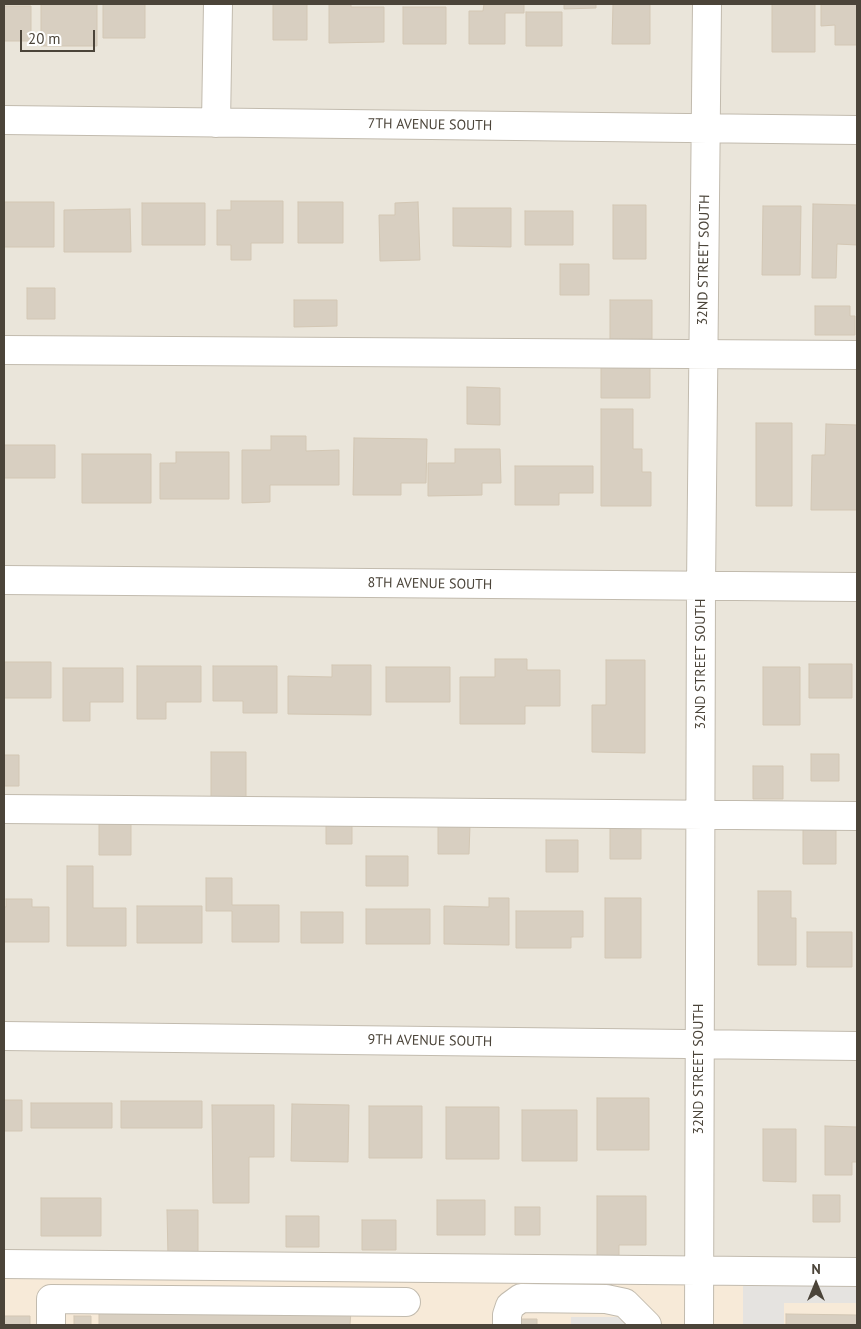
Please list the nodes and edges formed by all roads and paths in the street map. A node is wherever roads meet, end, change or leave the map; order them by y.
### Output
1 (218, 4) edge
2 (707, 4) edge
3 (4, 120) edge
4 (216, 123) junction
5 (706, 129) junction
6 (857, 130) edge
7 (4, 350) edge
8 (704, 354) junction
9 (857, 355) edge
10 (4, 580) edge
11 (701, 586) junction
12 (857, 587) edge
13 (4, 808) edge
14 (700, 814) junction
15 (857, 816) edge
16 (4, 1036) edge
17 (699, 1044) junction
18 (857, 1046) edge
19 (4, 1264) edge
20 (406, 1268) junction
21 (699, 1270) junction
22 (857, 1272) edge
23 (405, 1314) edge
24 (51, 1325) edge
25 (506, 1325) edge
26 (647, 1325) edge
27 (699, 1325) edge

1 - 4 street
2 - 5 street, 32ND STREET SOUTH
3 - 4 street, 7TH AVENUE SOUTH
4 - 5 street, 7TH AVENUE SOUTH
5 - 6 street, 7TH AVENUE SOUTH
5 - 8 street, 32ND STREET SOUTH
7 - 8 street
8 - 9 street
8 - 11 street, 32ND STREET SOUTH
10 - 11 street, 8TH AVENUE SOUTH
11 - 12 street, 8TH AVENUE SOUTH
11 - 14 street, 32ND STREET SOUTH
13 - 14 street
14 - 15 street
14 - 17 street, 32ND STREET SOUTH
16 - 17 street, 9TH AVENUE SOUTH
17 - 18 street, 9TH AVENUE SOUTH
17 - 21 street, 32ND STREET SOUTH
19 - 20 street
20 - 21 street
20 - 23 street
21 - 22 street
21 - 27 street, 32ND STREET SOUTH
23 - 24 street
25 - 26 street

